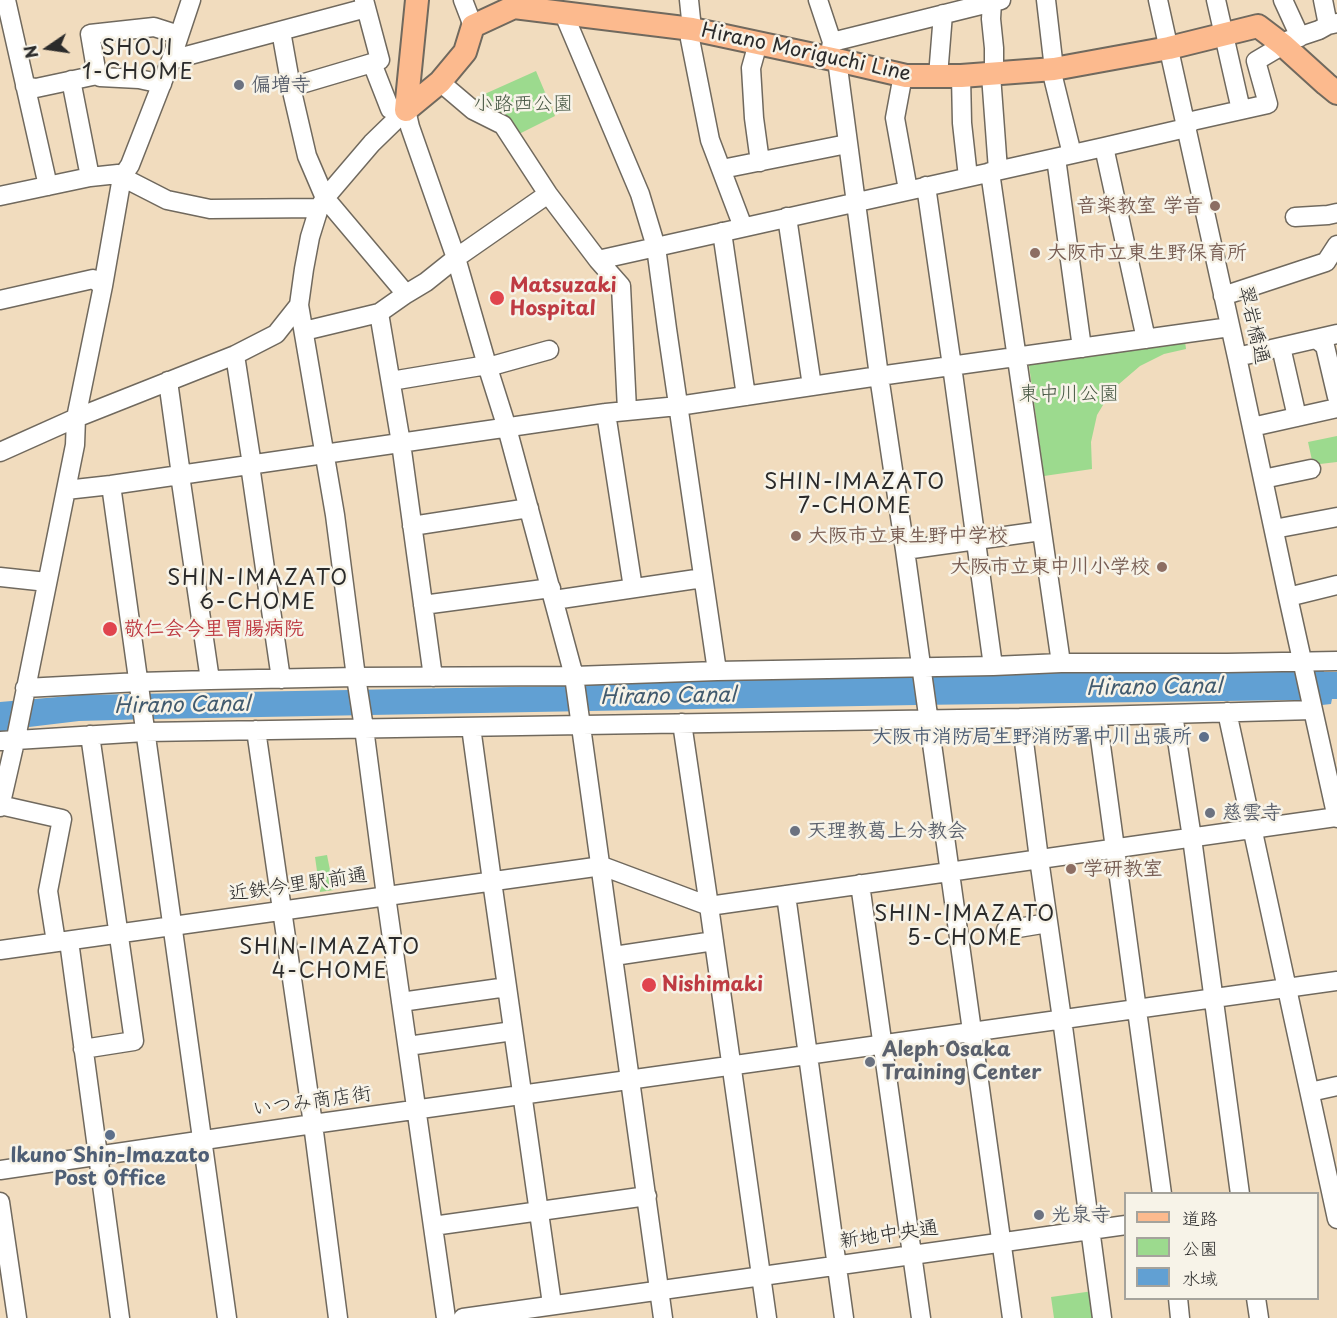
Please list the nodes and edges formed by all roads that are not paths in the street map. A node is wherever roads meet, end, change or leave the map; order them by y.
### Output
1 (6, 0) edge
2 (191, 0) edge
3 (417, 0) edge
4 (463, 0) edge
5 (689, 0) edge
6 (819, 0) edge
7 (1046, 0) edge
8 (1158, 0) edge
9 (1216, 0) edge
10 (1283, 0) edge
11 (1323, 0) edge
12 (997, 1) edge
13 (523, 3) edge
14 (365, 4) edge
15 (563, 12) junction
16 (944, 14) junction
17 (1333, 24) edge
18 (473, 26) junction
19 (692, 29) junction
20 (281, 31) junction
21 (1225, 34) junction
22 (179, 35) junction
23 (1291, 41) junction
24 (759, 43) junction
25 (1168, 48) junction
26 (832, 53) junction
27 (171, 60) junction
28 (372, 63) junction
29 (1052, 69) junction
30 (97, 75) junction
31 (903, 75) junction
32 (991, 75) junction
33 (938, 76) junction
34 (961, 76) junction
35 (71, 80) junction
36 (441, 82) junction
37 (162, 84) junction
38 (25, 86) junction
39 (291, 87) junction
40 (1337, 93) edge
41 (406, 110) junction
42 (1241, 110) junction
43 (1186, 128) junction
44 (847, 144) junction
45 (1104, 147) junction
46 (1064, 156) junction
47 (760, 162) junction
48 (722, 169) junction
49 (994, 171) junction
50 (90, 177) junction
51 (122, 177) junction
52 (968, 177) junction
53 (48, 186) junction
54 (926, 186) junction
55 (908, 190) junction
56 (548, 194) junction
57 (0, 196) edge
58 (322, 203) junction
59 (856, 203) junction
60 (1337, 213) edge
61 (1295, 217) dead end
62 (787, 218) junction
63 (743, 227) junction
64 (722, 232) junction
65 (1337, 244) edge
66 (656, 247) junction
67 (456, 258) junction
68 (598, 260) junction
69 (103, 286) junction
70 (406, 294) junction
71 (1223, 296) junction
72 (0, 298) edge
73 (299, 305) junction
74 (380, 313) junction
75 (1230, 327) junction
76 (304, 331) junction
77 (1337, 334) edge
78 (1146, 339) junction
79 (1316, 339) junction
80 (1281, 347) junction
81 (1082, 348) junction
82 (549, 350) dead end
83 (235, 355) junction
84 (1016, 357) junction
85 (1237, 357) junction
86 (488, 366) junction
87 (952, 366) junction
88 (879, 375) junction
89 (168, 381) junction
90 (391, 381) junction
91 (812, 386) junction
92 (746, 396) junction
93 (1337, 405) edge
94 (678, 406) junction
95 (627, 410) junction
96 (606, 413) junction
97 (1297, 417) junction
98 (76, 418) junction
99 (1252, 427) junction
100 (507, 428) junction
101 (401, 443) junction
102 (0, 452) edge
103 (325, 454) junction
104 (251, 465) junction
105 (1311, 469) dead end
106 (181, 475) junction
107 (1263, 479) junction
108 (111, 485) junction
109 (66, 490) junction
110 (529, 508) junction
111 (1337, 517) edge
112 (412, 526) junction
113 (1274, 529) junction
114 (1041, 531) junction
115 (976, 540) junction
116 (905, 550) junction
117 (0, 577) edge
118 (703, 578) junction
119 (47, 582) junction
120 (1337, 585) edge
121 (633, 588) junction
122 (552, 594) junction
123 (1288, 597) junction
124 (423, 605) junction
125 (1302, 661) junction
126 (1337, 661) edge
127 (1061, 663) junction
128 (993, 666) junction
129 (921, 667) junction
130 (717, 671) junction
131 (574, 676) junction
132 (433, 677) junction
133 (281, 679) junction
134 (356, 679) junction
135 (210, 680) junction
136 (139, 684) junction
137 (25, 690) junction
138 (1313, 710) junction
139 (1227, 712) junction
140 (1173, 714) junction
141 (1097, 716) junction
142 (1021, 718) junction
143 (928, 719) junction
144 (682, 723) junction
145 (582, 724) junction
146 (364, 725) junction
147 (471, 727) junction
148 (145, 728) junction
149 (256, 730) junction
150 (90, 735) junction
151 (10, 738) edge
152 (1328, 739) edge
153 (0, 806) edge
154 (1337, 818) edge
155 (1252, 829) junction
156 (1191, 838) junction
157 (1115, 849) junction
158 (1039, 859) junction
159 (602, 866) junction
160 (950, 871) junction
161 (492, 881) junction
162 (860, 884) junction
163 (786, 895) junction
164 (386, 896) junction
165 (709, 906) junction
166 (281, 910) junction
167 (1048, 923) junction
168 (172, 926) junction
169 (1006, 930) dead end
170 (119, 933) junction
171 (62, 941) junction
172 (714, 941) junction
173 (0, 950) edge
174 (614, 956) junction
175 (1337, 981) edge
176 (507, 987) junction
177 (1288, 987) junction
178 (1213, 998) junction
179 (401, 1002) junction
180 (1137, 1009) junction
181 (1062, 1019) junction
182 (513, 1031) junction
183 (972, 1031) junction
184 (883, 1044) junction
185 (408, 1046) junction
186 (83, 1049) junction
187 (807, 1056) junction
188 (732, 1065) junction
189 (630, 1080) junction
190 (1337, 1086) edge
191 (1310, 1092) junction
192 (522, 1095) junction
193 (417, 1110) junction
194 (313, 1124) junction
195 (202, 1140) junction
196 (98, 1155) junction
197 (0, 1170) edge
198 (1162, 1192) edge
199 (1240, 1192) edge
200 (647, 1196) junction
201 (1329, 1196) edge
202 (0, 1202) edge
203 (538, 1212) junction
204 (1337, 1218) edge
205 (1124, 1225) edge
206 (433, 1226) junction
207 (1090, 1229) junction
208 (1001, 1242) junction
209 (912, 1255) junction
210 (837, 1265) junction
211 (761, 1276) junction
212 (659, 1291) junction
213 (1178, 1300) edge
214 (1256, 1300) edge
215 (552, 1304) junction
216 (17, 1318) edge
217 (120, 1318) edge
218 (227, 1318) edge
219 (338, 1318) edge
220 (446, 1318) edge
221 (463, 1318) edge
222 (663, 1318) edge
223 (767, 1318) edge
224 (844, 1318) edge
225 (921, 1318) edge
226 (1012, 1318) edge
227 (1102, 1318) edge
228 (1180, 1318) edge
229 (1259, 1318) edge

1 - 38 street
2 - 22 street
3 - 41 main road
4 - 18 street
5 - 19 street
6 - 26 street
7 - 29 street
8 - 25 street, 翠岩橋通
9 - 21 street
10 - 23 street
11 - 17 street
12 - 16 street
12 - 32 street
13 - 15 main road, Hirano Moriguchi Line
13 - 18 main road, Hirano Moriguchi Line
14 - 20 street
14 - 28 street
15 - 19 main road, Hirano Moriguchi Line
15 - 66 street
16 - 26 street
16 - 33 street
17 - 23 street
18 - 36 main road
19 - 24 main road, Hirano Moriguchi Line
19 - 48 street
20 - 27 street
20 - 39 street
21 - 23 main road, Hirano Moriguchi Line
21 - 25 main road, Hirano Moriguchi Line
21 - 42 street
22 - 27 street
22 - 30 street
23 - 40 main road, Hirano Moriguchi Line
23 - 42 street
24 - 26 main road, Hirano Moriguchi Line
24 - 47 street
25 - 29 main road, Hirano Moriguchi Line
25 - 43 street, 翠岩橋通
26 - 31 main road, Hirano Moriguchi Line
26 - 44 street
27 - 37 street
28 - 39 street
28 - 41 street
29 - 32 main road, Hirano Moriguchi Line
29 - 46 street
30 - 35 street
30 - 37 street
31 - 33 main road, Hirano Moriguchi Line
31 - 55 street
32 - 34 main road, Hirano Moriguchi Line
32 - 49 street
33 - 34 main road, Hirano Moriguchi Line
34 - 52 street
35 - 38 street
35 - 50 street
36 - 41 main road
36 - 56 street
37 - 51 street
38 - 53 street
39 - 58 street
41 - 58 street
41 - 67 street
42 - 43 street
43 - 45 street
43 - 71 street, 翠岩橋通
44 - 47 street
44 - 59 street
45 - 46 street
45 - 78 street
46 - 49 street
46 - 81 street
47 - 48 street
48 - 63 street
49 - 52 street
49 - 84 street
50 - 51 street
50 - 53 street
51 - 58 street
51 - 69 street
52 - 54 street
53 - 57 street
54 - 55 street
54 - 87 street
55 - 59 street
56 - 67 street
56 - 68 street
58 - 70 street
58 - 73 street
59 - 62 street
59 - 88 street
60 - 61 street
62 - 63 street
62 - 91 street
63 - 64 street
64 - 66 street
64 - 92 street
65 - 71 street
66 - 68 street
66 - 94 street
67 - 70 street
67 - 86 street
68 - 95 street
69 - 72 street
69 - 98 street
70 - 74 street
71 - 75 street, 翠岩橋通
73 - 76 street
73 - 83 street
74 - 76 street
74 - 90 street
75 - 78 street
75 - 85 street, 翠岩橋通
76 - 103 street
77 - 79 street
78 - 81 street
79 - 80 street
79 - 93 street
80 - 85 street
80 - 97 street
81 - 84 street
82 - 86 street
83 - 89 street
83 - 104 street
84 - 87 street
84 - 114 street
85 - 99 street, 翠岩橋通
86 - 90 street
86 - 100 street
87 - 88 street
87 - 115 street
88 - 91 street
88 - 116 street
89 - 98 street
89 - 106 street
90 - 101 street
91 - 92 street
92 - 94 street
93 - 97 street
94 - 95 street
94 - 118 street
95 - 96 street
96 - 100 street
96 - 121 street
97 - 99 street
98 - 102 street
98 - 109 street
99 - 107 street, 翠岩橋通
100 - 101 street
100 - 110 street
101 - 103 street
101 - 112 street
103 - 104 street
103 - 134 street
104 - 106 street
104 - 133 street
105 - 107 street
106 - 108 street
106 - 135 street
107 - 113 street, 翠岩橋通
108 - 109 street
108 - 136 street
109 - 119 street
110 - 112 street
110 - 122 street
111 - 113 street
112 - 124 street
113 - 123 street, 翠岩橋通
114 - 115 street
114 - 127 street
115 - 116 street
115 - 128 street
116 - 129 street
117 - 119 street
118 - 121 street
118 - 130 street
119 - 137 street
120 - 123 street
121 - 122 street
122 - 124 street
122 - 131 street
123 - 125 street, 翠岩橋通
124 - 132 street
125 - 126 street
125 - 127 street
125 - 138 street, 翠岩橋通
127 - 128 street
128 - 129 street
129 - 130 street
129 - 143 street
130 - 131 street
131 - 132 street
131 - 145 street
132 - 134 street
133 - 134 street
133 - 135 street
134 - 146 street
135 - 136 street
136 - 137 street
136 - 148 street
137 - 151 street
138 - 139 street
138 - 152 street, 翠岩橋通
139 - 140 street
139 - 155 street
140 - 141 street
140 - 156 street
141 - 142 street
141 - 157 street
142 - 143 street
142 - 158 street
143 - 144 street
143 - 160 street
144 - 145 street
144 - 165 street
145 - 147 street
145 - 159 street
146 - 147 street
146 - 149 street
146 - 164 street
147 - 161 street
148 - 149 street
148 - 150 street
148 - 168 street
149 - 166 street
150 - 151 street
150 - 170 street
151 - 153 street
152 - 154 street, 翠岩橋通
153 - 171 street
154 - 155 street
155 - 156 street
155 - 177 street
156 - 157 street
156 - 178 street
157 - 158 street
157 - 180 street
158 - 160 street
158 - 167 street
159 - 161 street, 近鉄今里駅前通
159 - 165 street
159 - 174 street
160 - 162 street
160 - 183 street
161 - 164 street, 近鉄今里駅前通
161 - 176 street
162 - 163 street
162 - 184 street
163 - 165 street
163 - 187 street
164 - 166 street, 近鉄今里駅前通
164 - 179 street
165 - 172 street
166 - 168 street, 近鉄今里駅前通
166 - 194 street
167 - 169 street
167 - 181 street
168 - 170 street, 近鉄今里駅前通
168 - 195 street
170 - 171 street, 近鉄今里駅前通
170 - 186 street
171 - 173 street, 近鉄今里駅前通
171 - 186 street
172 - 174 street
172 - 188 street
174 - 189 street
175 - 177 street, いつみ商店街
176 - 179 street
176 - 182 street
177 - 178 street, いつみ商店街
177 - 191 street
178 - 180 street, いつみ商店街
178 - 199 street
179 - 185 street
180 - 181 street, いつみ商店街
180 - 198 street
181 - 183 street, いつみ商店街
181 - 207 street
182 - 185 street
182 - 192 street
183 - 184 street, いつみ商店街
183 - 208 street
184 - 187 street, いつみ商店街
184 - 209 street
185 - 193 street
186 - 196 street
187 - 188 street, いつみ商店街
187 - 210 street
188 - 189 street, いつみ商店街
188 - 211 street
189 - 192 street, いつみ商店街
189 - 200 street
190 - 191 street
191 - 201 street
192 - 193 street, いつみ商店街
192 - 203 street
193 - 194 street, いつみ商店街
193 - 206 street
194 - 195 street, いつみ商店街
194 - 219 street
195 - 196 street, いつみ商店街
195 - 218 street
196 - 197 street, いつみ商店街
196 - 217 street
200 - 203 street
200 - 212 street
201 - 204 street
202 - 216 street
203 - 206 street
203 - 215 street
205 - 207 street, 新地中央通
206 - 220 street
207 - 208 street, 新地中央通
207 - 227 street
208 - 209 street, 新地中央通
208 - 226 street
209 - 210 street, 新地中央通
209 - 225 street
210 - 211 street, 新地中央通
210 - 224 street
211 - 212 street, 新地中央通
211 - 223 street
212 - 215 street, 新地中央通
212 - 222 street
213 - 228 street
214 - 229 street
215 - 221 street, 新地中央通

